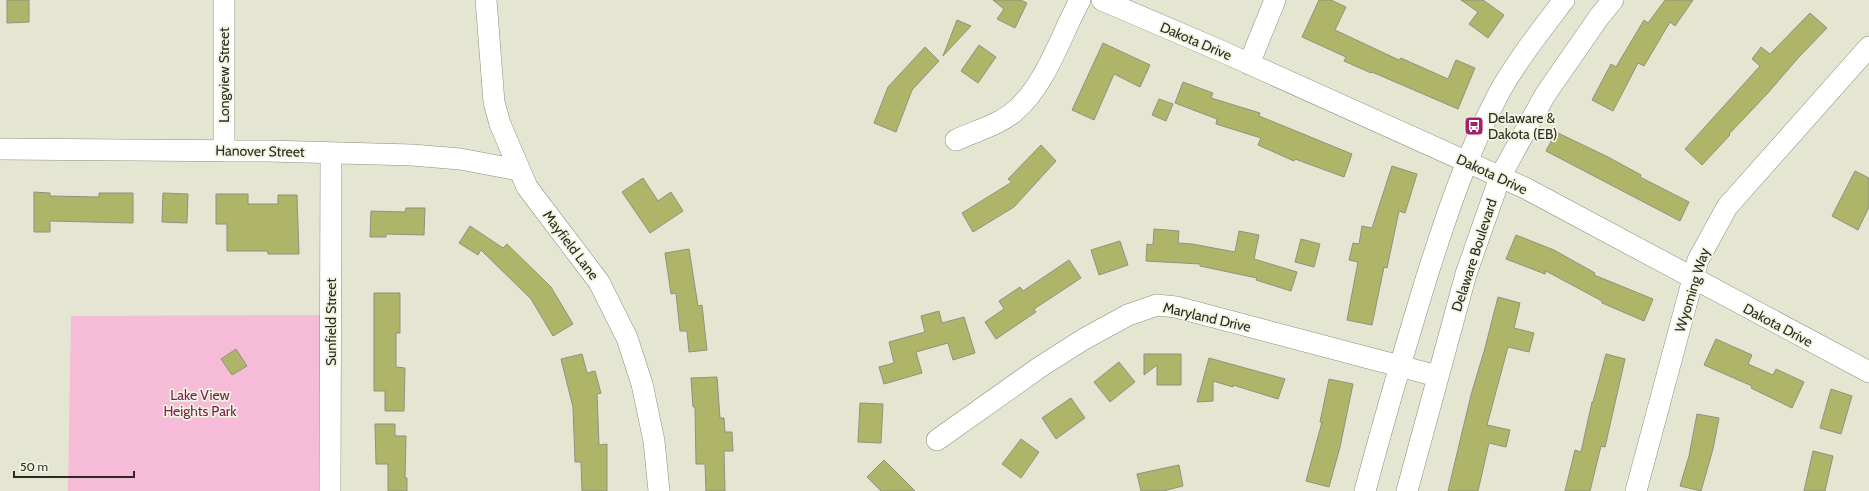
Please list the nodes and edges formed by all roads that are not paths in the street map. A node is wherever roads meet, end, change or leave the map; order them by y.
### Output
1 (224, 0) edge
2 (486, 0) edge
3 (1080, 0) edge
4 (1102, 0) edge
5 (1275, 0) edge
6 (1564, 0) edge
7 (1613, 0) edge
8 (1869, 47) edge
9 (1249, 64) junction
10 (956, 140) dead end
11 (0, 149) edge
12 (224, 151) junction
13 (331, 153) junction
14 (1466, 162) junction
15 (519, 170) junction
16 (1500, 177) junction
17 (1693, 278) junction
18 (1398, 366) junction
19 (1869, 372) edge
20 (1437, 376) junction
21 (937, 440) dead end
22 (330, 491) edge
23 (659, 491) edge
24 (1365, 491) edge
25 (1407, 491) edge
26 (1636, 491) edge

1 - 12 street, Longview Street
2 - 15 street, Mayfield Lane
3 - 10 street
4 - 9 street, Dakota Drive
5 - 9 street
6 - 14 street
7 - 16 street, Delaware Boulevard
8 - 17 street, Wyoming Way
9 - 14 street, Dakota Drive
11 - 12 street, Hanover Street
12 - 13 street, Hanover Street
13 - 15 street, Hanover Street
13 - 22 street, Sunfield Street
14 - 16 street, Dakota Drive
14 - 18 street
15 - 23 street, Mayfield Lane
16 - 17 street, Dakota Drive
16 - 20 street, Delaware Boulevard
17 - 19 street, Dakota Drive
17 - 26 street, Wyoming Way
18 - 20 street, Maryland Drive
18 - 21 street, Maryland Drive
18 - 24 street
20 - 25 street, Delaware Boulevard

